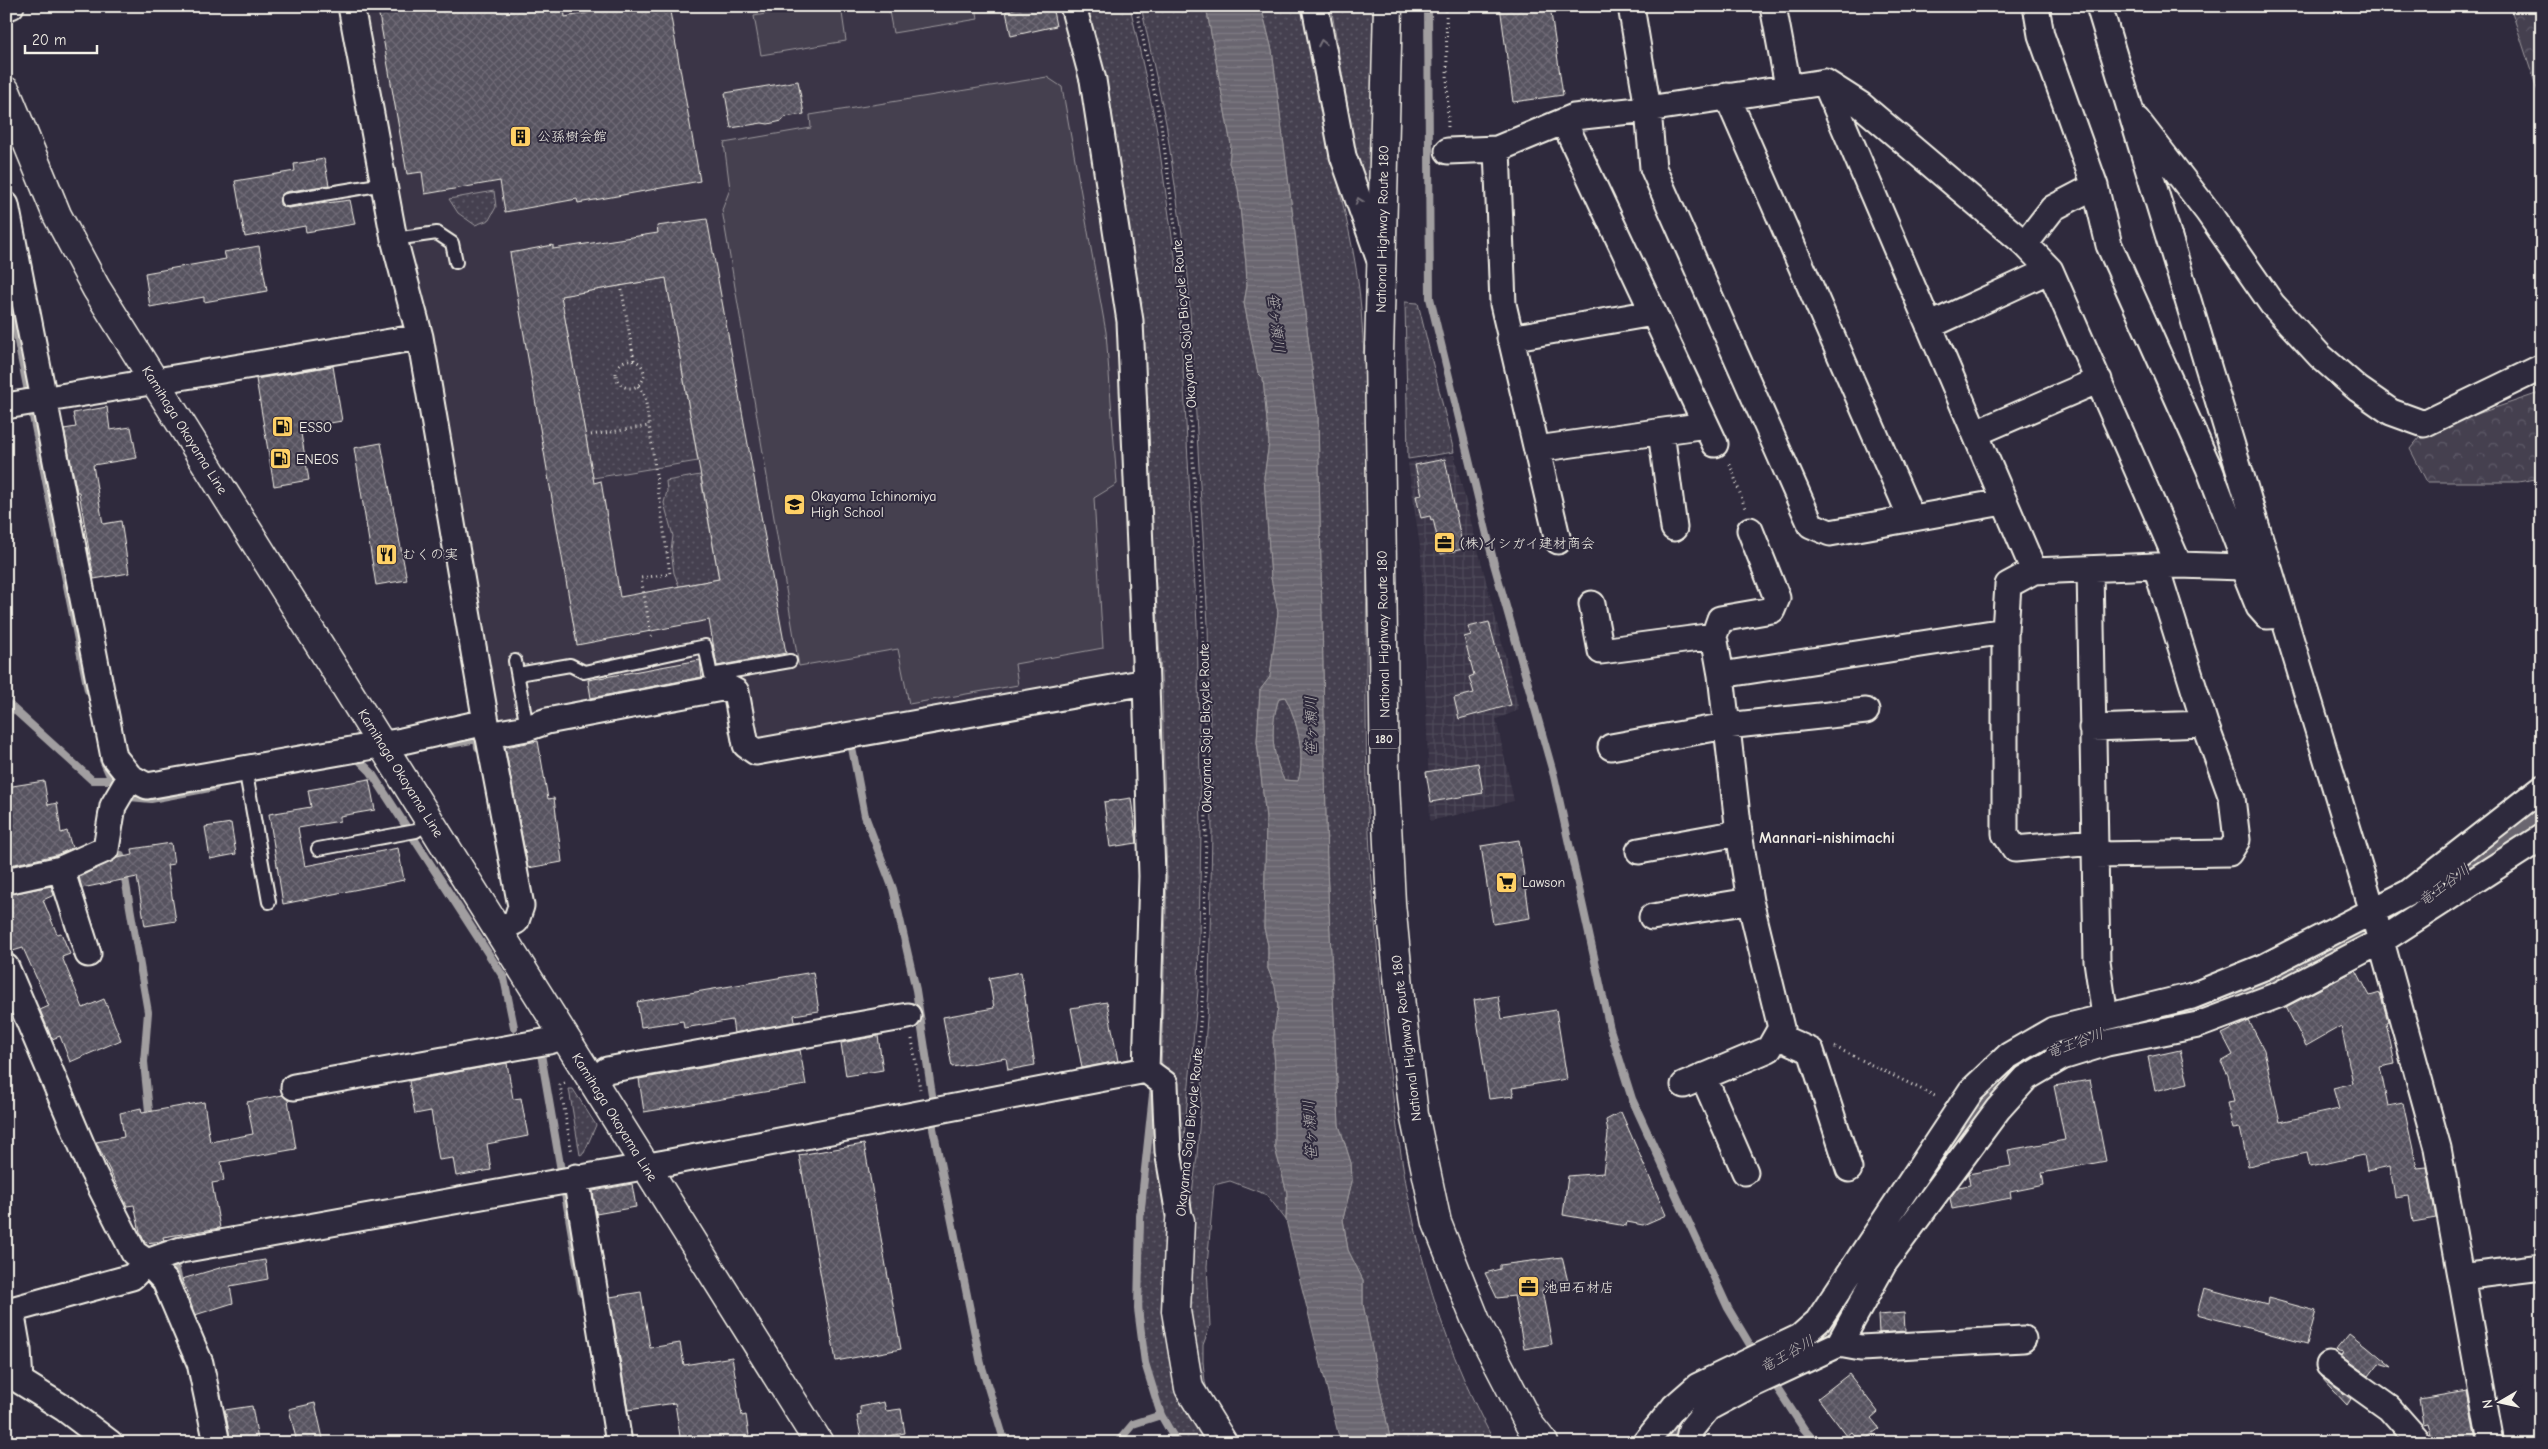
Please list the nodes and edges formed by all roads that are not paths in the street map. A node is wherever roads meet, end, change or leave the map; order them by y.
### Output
1 (11, 6) edge
2 (351, 6) edge
3 (1073, 6) edge
4 (1315, 6) edge
5 (1388, 6) edge
6 (1631, 6) edge
7 (1774, 6) edge
8 (2036, 6) edge
9 (2099, 6) edge
10 (6, 7) edge
11 (1826, 82) junction
12 (1788, 86) junction
13 (1727, 96) junction
14 (8, 105) edge
15 (2128, 108) junction
16 (1648, 109) junction
17 (1564, 122) junction
18 (1497, 149) junction
19 (1448, 151) road end
20 (384, 184) junction
21 (2095, 186) junction
22 (287, 200) dead end
23 (8, 219) edge
24 (394, 238) junction
25 (2025, 244) junction
26 (456, 262) dead end
27 (1381, 263) junction
28 (2050, 270) junction
29 (14, 296) edge
30 (1653, 313) junction
31 (1929, 326) junction
32 (413, 338) junction
33 (1510, 338) junction
34 (2542, 367) edge
35 (153, 380) junction
36 (2099, 380) junction
37 (27, 402) edge
38 (1661, 432) junction
39 (1976, 433) junction
40 (1537, 449) junction
41 (2003, 502) junction
42 (1911, 517) junction
43 (1674, 528) dead end
44 (1750, 530) road end
45 (1558, 541) dead end
46 (2167, 566) junction
47 (2243, 567) junction
48 (2090, 569) junction
49 (2034, 572) junction
50 (1592, 604) dead end
51 (2283, 615) junction
52 (2005, 631) junction
53 (1714, 636) junction
54 (516, 660) dead end
55 (790, 661) dead end
56 (518, 674) junction
57 (1722, 675) junction
58 (1146, 682) junction
59 (1866, 711) dead end
60 (2205, 724) junction
61 (481, 726) junction
62 (1726, 726) junction
63 (526, 728) junction
64 (2092, 728) junction
65 (383, 744) junction
66 (1611, 747) dead end
67 (245, 768) junction
68 (130, 777) junction
69 (2542, 788) edge
70 (432, 821) junction
71 (1739, 833) junction
72 (2542, 836) edge
73 (2095, 848) junction
74 (318, 849) dead end
75 (1639, 851) dead end
76 (61, 870) junction
77 (6, 881) edge
78 (1750, 901) junction
79 (269, 902) dead end
80 (1652, 917) dead end
81 (2377, 927) junction
82 (500, 930) junction
83 (88, 954) dead end
84 (6, 967) edge
85 (908, 1016) road end
86 (2105, 1016) junction
87 (565, 1036) junction
88 (1787, 1040) junction
89 (1153, 1075) junction
90 (580, 1082) junction
91 (294, 1087) dead end
92 (645, 1164) junction
93 (1849, 1169) dead end
94 (1745, 1172) dead end
95 (568, 1178) junction
96 (1180, 1221) joint
97 (147, 1262) junction
98 (2542, 1267) edge
99 (2461, 1277) junction
100 (9, 1310) edge
101 (2023, 1339) dead end
102 (1839, 1344) junction
103 (1778, 1360) junction
104 (2329, 1365) dead end
105 (1746, 1375) junction
106 (1650, 1441) edge
107 (110, 1443) edge
108 (217, 1443) edge
109 (620, 1443) edge
110 (819, 1443) edge
111 (1223, 1443) edge
112 (1544, 1443) edge
113 (1688, 1443) edge
114 (2420, 1443) edge
115 (2491, 1443) edge

1 - 10 street
2 - 20 street
3 - 58 street
27 -> 4 street
5 - 27 main road, National Highway Route 180 / 180
6 - 16 street
7 - 12 street
8 - 21 street
9 - 15 street
11 - 12 street
11 - 25 street
11 - 31 street
12 - 13 street
13 - 16 street
13 - 42 street
14 - 35 main road, Kamihaga Okayama Line
15 - 34 street
15 - 51 street
16 - 17 street
16 - 42 street
17 - 18 street
17 - 30 street
18 - 19 street
18 - 33 street
20 - 22 lane
20 - 24 street
21 - 25 street
21 - 47 street
23 - 29 street
24 - 26 lane
24 - 32 street
25 - 28 street
27 - 112 main road, National Highway Route 180 / 180
28 - 31 street
28 - 36 street
29 - 37 street
30 - 33 street
30 - 38 street
31 - 39 street
32 - 35 street
32 - 61 street
33 - 40 street
35 - 37 street
35 - 65 main road, Kamihaga Okayama Line
36 - 39 street
36 - 46 street
37 - 68 street
38 - 40 street
38 - 43 street
39 - 41 street
40 - 45 street
41 - 42 street
41 - 49 street
44 - 53 street
46 - 47 street
46 - 48 street
46 - 60 street
47 - 51 street
48 - 49 street
48 - 64 street
49 - 52 street
50 - 53 street
51 - 81 street
52 - 57 street
52 - 73 street
53 - 57 street
54 - 56 lane
55 - 56 lane
56 - 63 lane
57 - 62 street
58 - 63 street
58 - 89 street
59 - 62 street
60 - 64 street
60 - 73 street
61 - 63 street
61 - 65 street
61 - 82 street
62 - 66 street
62 - 71 street
64 - 73 street
65 - 67 street
65 - 70 main road, Kamihaga Okayama Line
67 - 68 street
67 - 79 lane
68 - 76 street
69 - 81 street
70 - 74 lane
70 - 82 main road, Kamihaga Okayama Line
71 - 75 street
71 - 78 street
72 - 81 street
73 - 86 street
76 - 77 street
76 - 83 street
78 - 80 street
78 - 88 street
81 - 86 street
81 - 99 street
81 - 102 street
82 - 87 main road, Kamihaga Okayama Line
84 - 97 street
85 - 90 street
86 - 103 street
87 - 90 main road, Kamihaga Okayama Line
87 - 91 street
88 - 93 street
88 - 94 street
89 - 92 street
89 - 96 street
90 - 92 main road, Kamihaga Okayama Line
92 - 95 street
92 - 110 main road, Kamihaga Okayama Line
95 - 97 street
95 - 109 street
96 - 111 main road, Okayama Soja Bicycle Route
97 - 100 street
97 - 108 street
98 - 99 street
99 - 115 street
100 - 107 street
101 - 102 street
102 - 103 street
103 - 105 street
104 - 114 street
105 - 106 street
105 - 113 street

